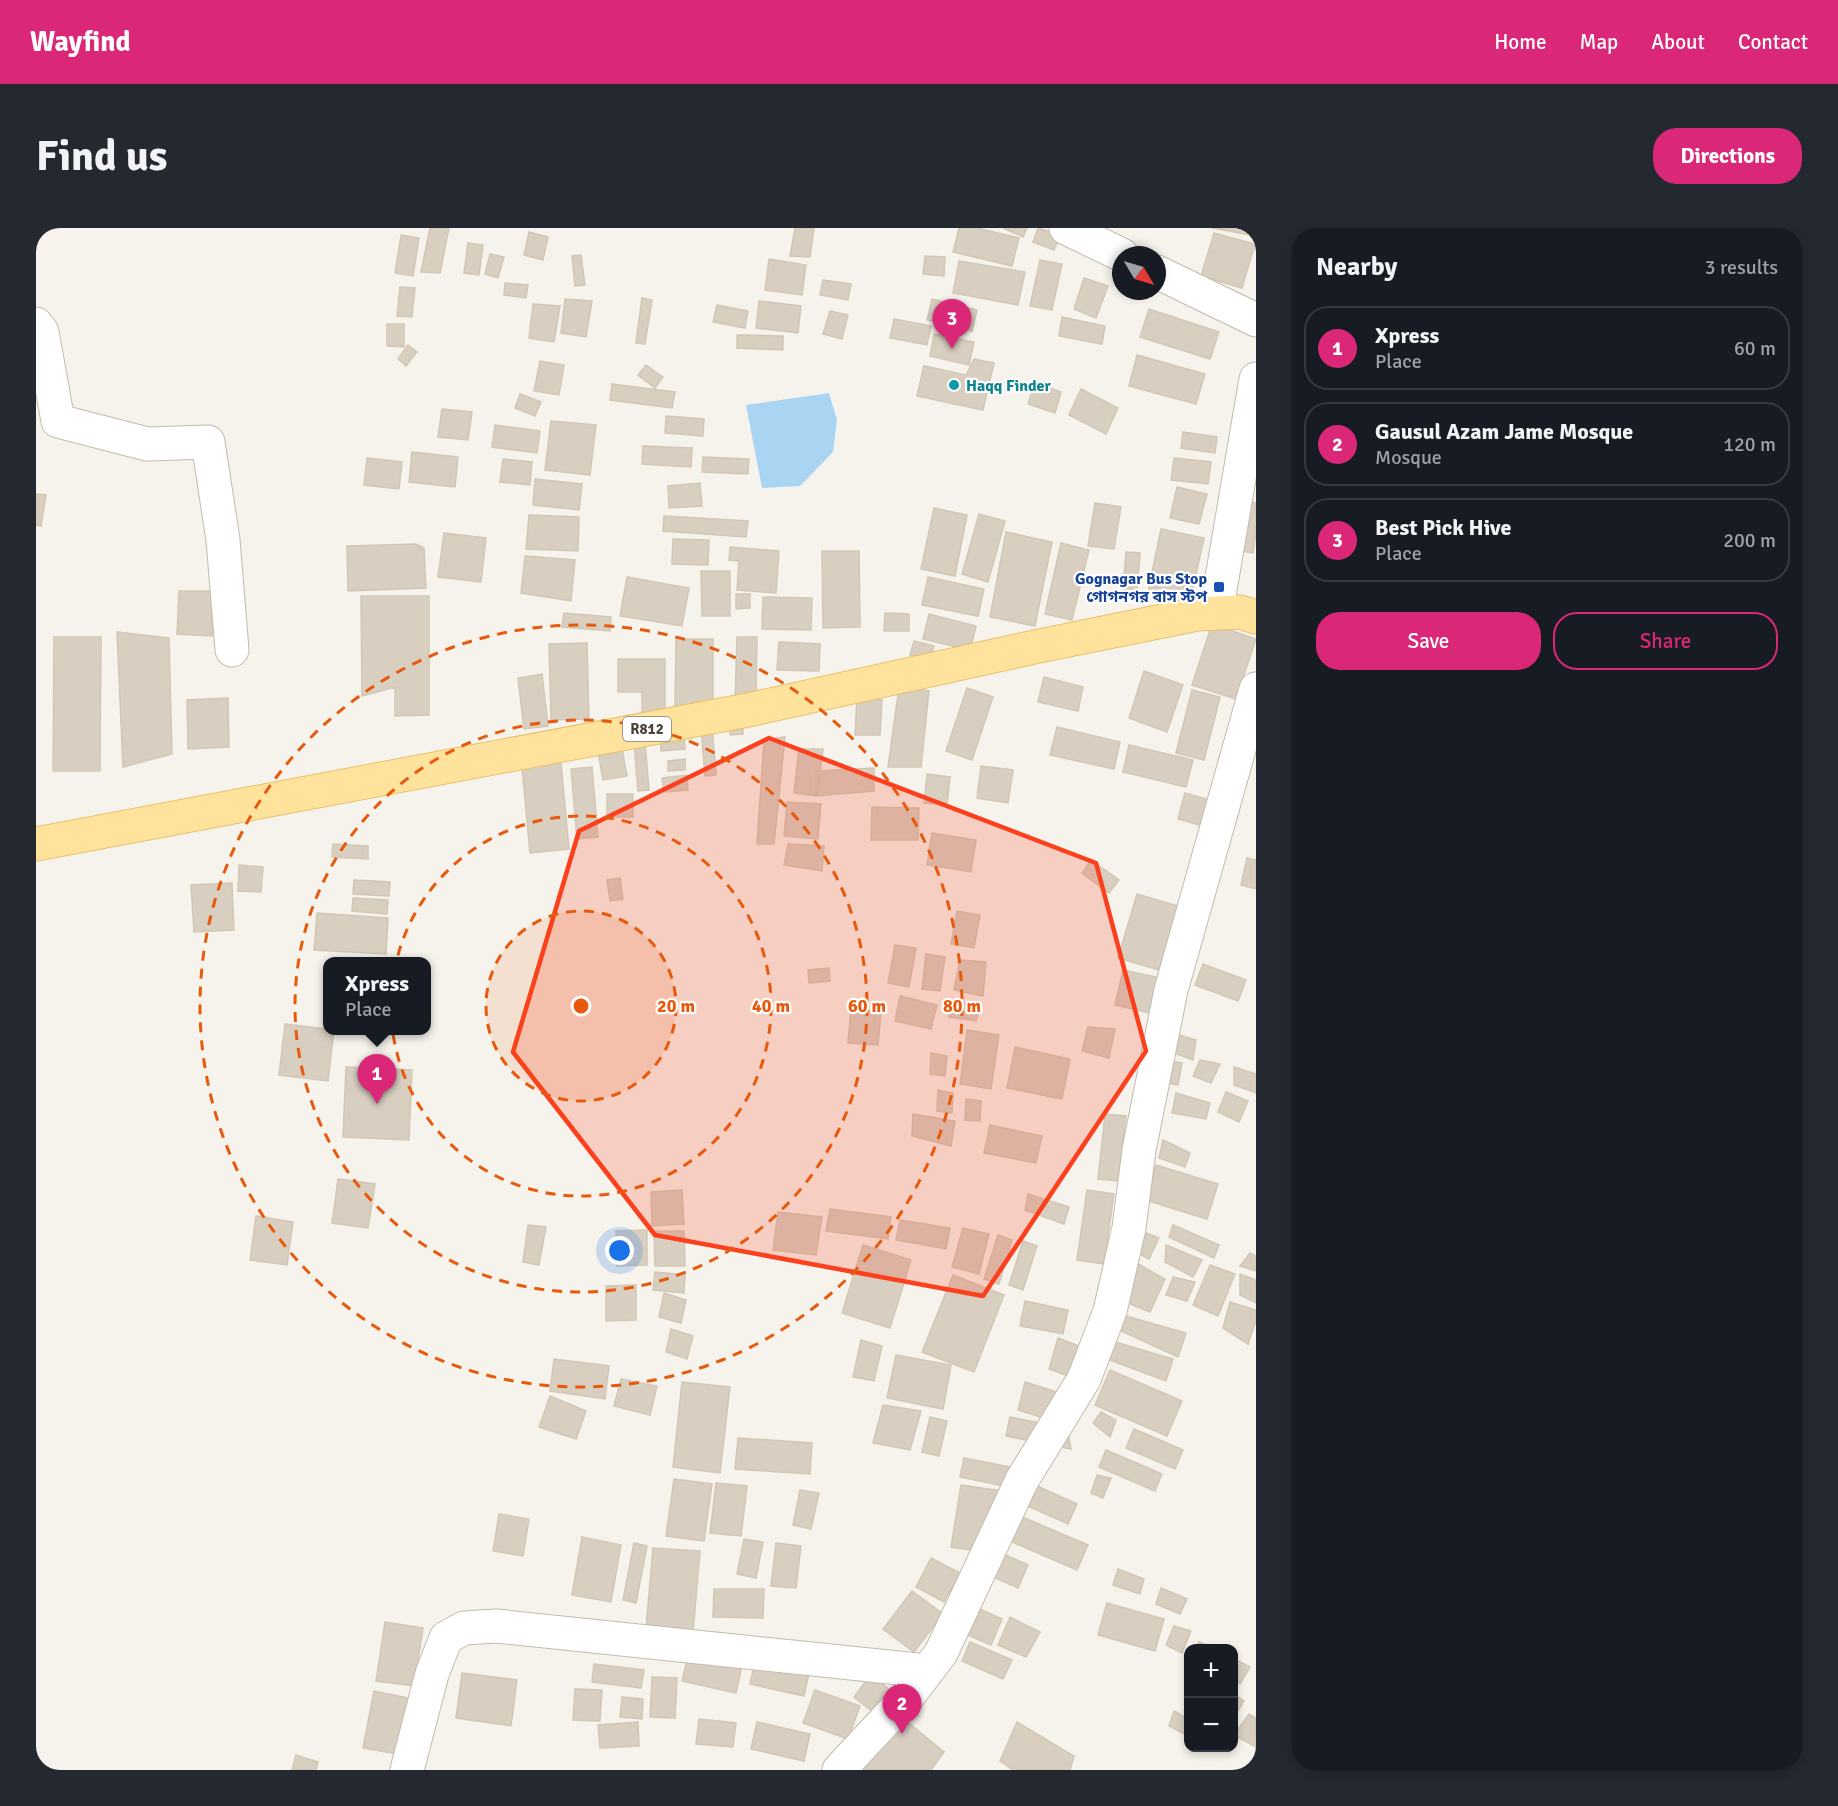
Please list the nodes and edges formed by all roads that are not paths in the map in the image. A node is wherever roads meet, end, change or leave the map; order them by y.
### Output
1 (1066, 228) edge
2 (1112, 250) edge
3 (1166, 276) edge
4 (1256, 320) edge
5 (36, 324) edge
6 (1256, 379) edge
7 (1216, 613) junction
8 (1256, 616) edge
9 (232, 650) dead end
10 (1256, 689) edge
11 (36, 844) edge
12 (927, 1671) junction
13 (407, 1770) edge
14 (839, 1770) edge

1 - 2 street
3 - 4 street
5 - 9 street
6 - 7 street
7 - 8 main road, R812
7 - 11 main road, R812
10 - 12 street
12 - 13 street
12 - 14 street

